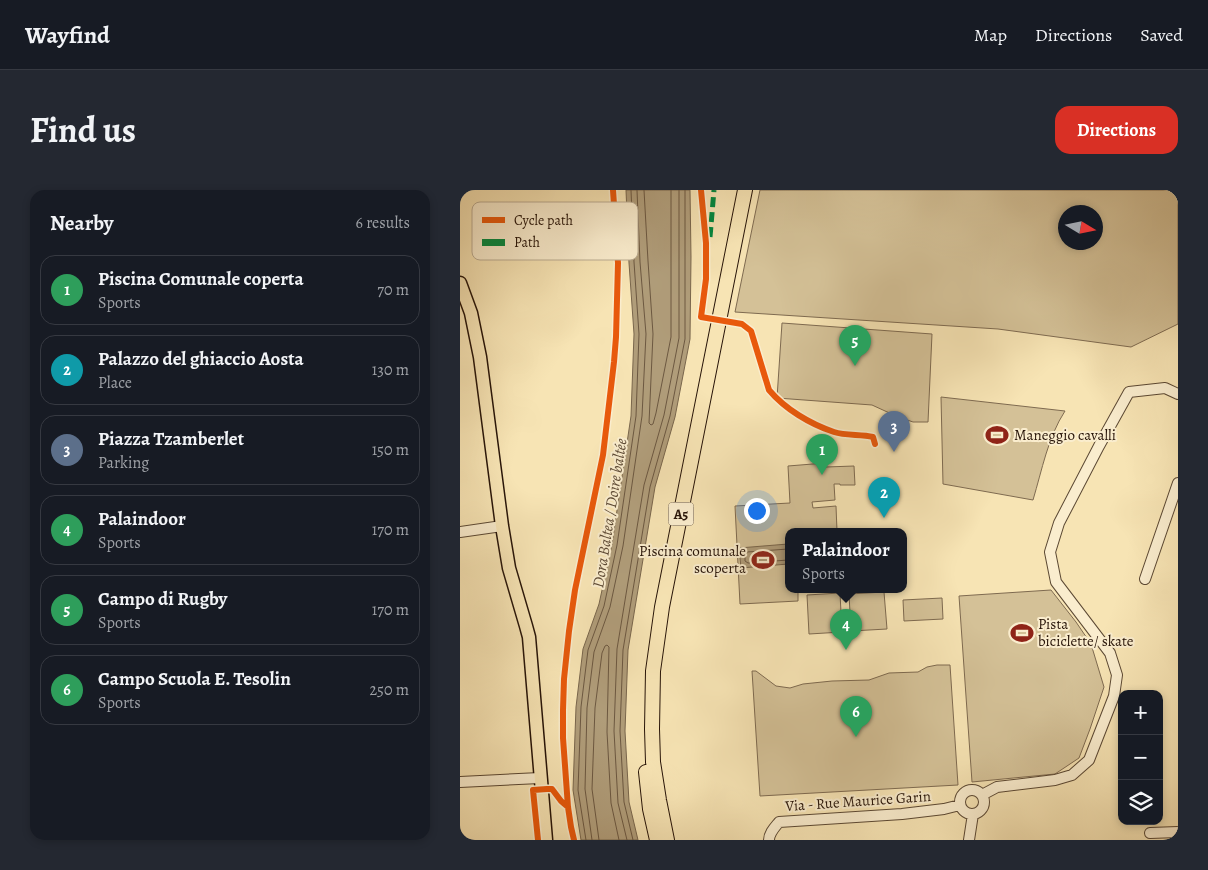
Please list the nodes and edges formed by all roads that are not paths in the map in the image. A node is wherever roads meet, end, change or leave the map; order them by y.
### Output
1 (736, 190) edge
2 (745, 190) edge
3 (460, 283) edge
4 (1178, 394) edge
5 (1178, 483) edge
6 (502, 526) junction
7 (460, 532) edge
8 (1145, 579) dead end
9 (540, 778) junction
10 (460, 782) edge
11 (982, 795) junction
12 (960, 805) junction
13 (973, 814) junction
14 (1178, 832) edge
15 (1150, 833) dead end
16 (546, 840) edge
17 (657, 840) edge
18 (667, 840) edge
19 (769, 840) edge
20 (969, 840) edge

1 - 17 highway, A5
2 - 18 highway, A5
3 - 6 main road
4 - 11 street
5 - 8 street
6 - 7 street
6 - 9 main road
9 - 10 street
9 - 16 main road
11 - 12 street
11 - 13 street
12 - 13 street
12 - 19 street, Via - Rue Maurice Garin
13 - 20 street
14 - 15 street

